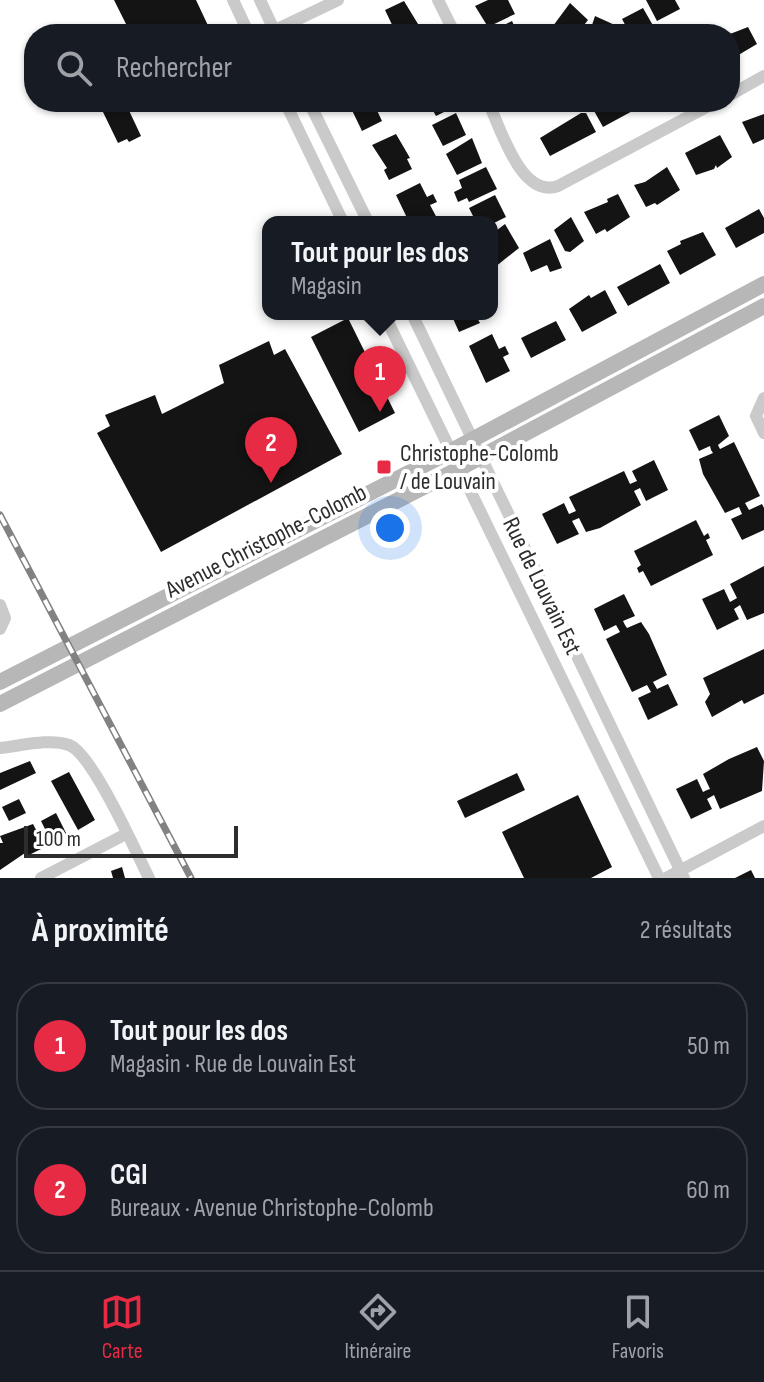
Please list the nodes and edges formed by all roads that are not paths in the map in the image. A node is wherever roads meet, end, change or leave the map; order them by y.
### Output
1 (233, 0) edge
2 (260, 0) edge
3 (338, 0) edge
4 (438, 0) edge
5 (244, 24) edge
6 (269, 24) edge
7 (291, 24) edge
8 (450, 24) edge
9 (764, 76) edge
10 (740, 89) edge
11 (290, 112) edge
12 (314, 112) edge
13 (493, 112) edge
14 (697, 112) edge
15 (340, 216) edge
16 (365, 216) edge
17 (764, 284) edge
18 (764, 306) edge
19 (387, 320) edge
20 (415, 320) edge
21 (764, 398) edge
22 (764, 433) edge
23 (474, 439) junction
24 (452, 451) junction
25 (483, 456) junction
26 (461, 468) junction
27 (0, 605) edge
28 (0, 629) edge
29 (0, 682) edge
30 (0, 704) edge
31 (0, 748) edge
32 (764, 826) edge
33 (126, 834) junction
34 (682, 874) edge
35 (41, 878) edge
36 (149, 878) edge
37 (659, 878) edge
38 (666, 878) edge

1 - 5 street
2 - 6 street
3 - 7 street
4 - 8 street
9 - 10 street
11 - 15 street
12 - 16 street
13 - 14 street
17 - 23 main road, Avenue Christophe-Colomb
18 - 25 main road, Avenue Christophe-Colomb
19 - 24 street, Rue de Louvain Est
20 - 23 street, Rue de Louvain Est
21 - 22 street
23 - 24 main road, Avenue Christophe-Colomb
23 - 25 street, Rue de Louvain Est
24 - 26 street, Rue de Louvain Est
24 - 29 main road, Avenue Christophe-Colomb
25 - 26 main road, Avenue Christophe-Colomb
25 - 34 street, Rue de Louvain Est
26 - 30 main road, Avenue Christophe-Colomb
26 - 37 street, Rue de Louvain Est
27 - 28 street
31 - 33 street
32 - 34 street
33 - 35 street
33 - 36 street
34 - 38 street

